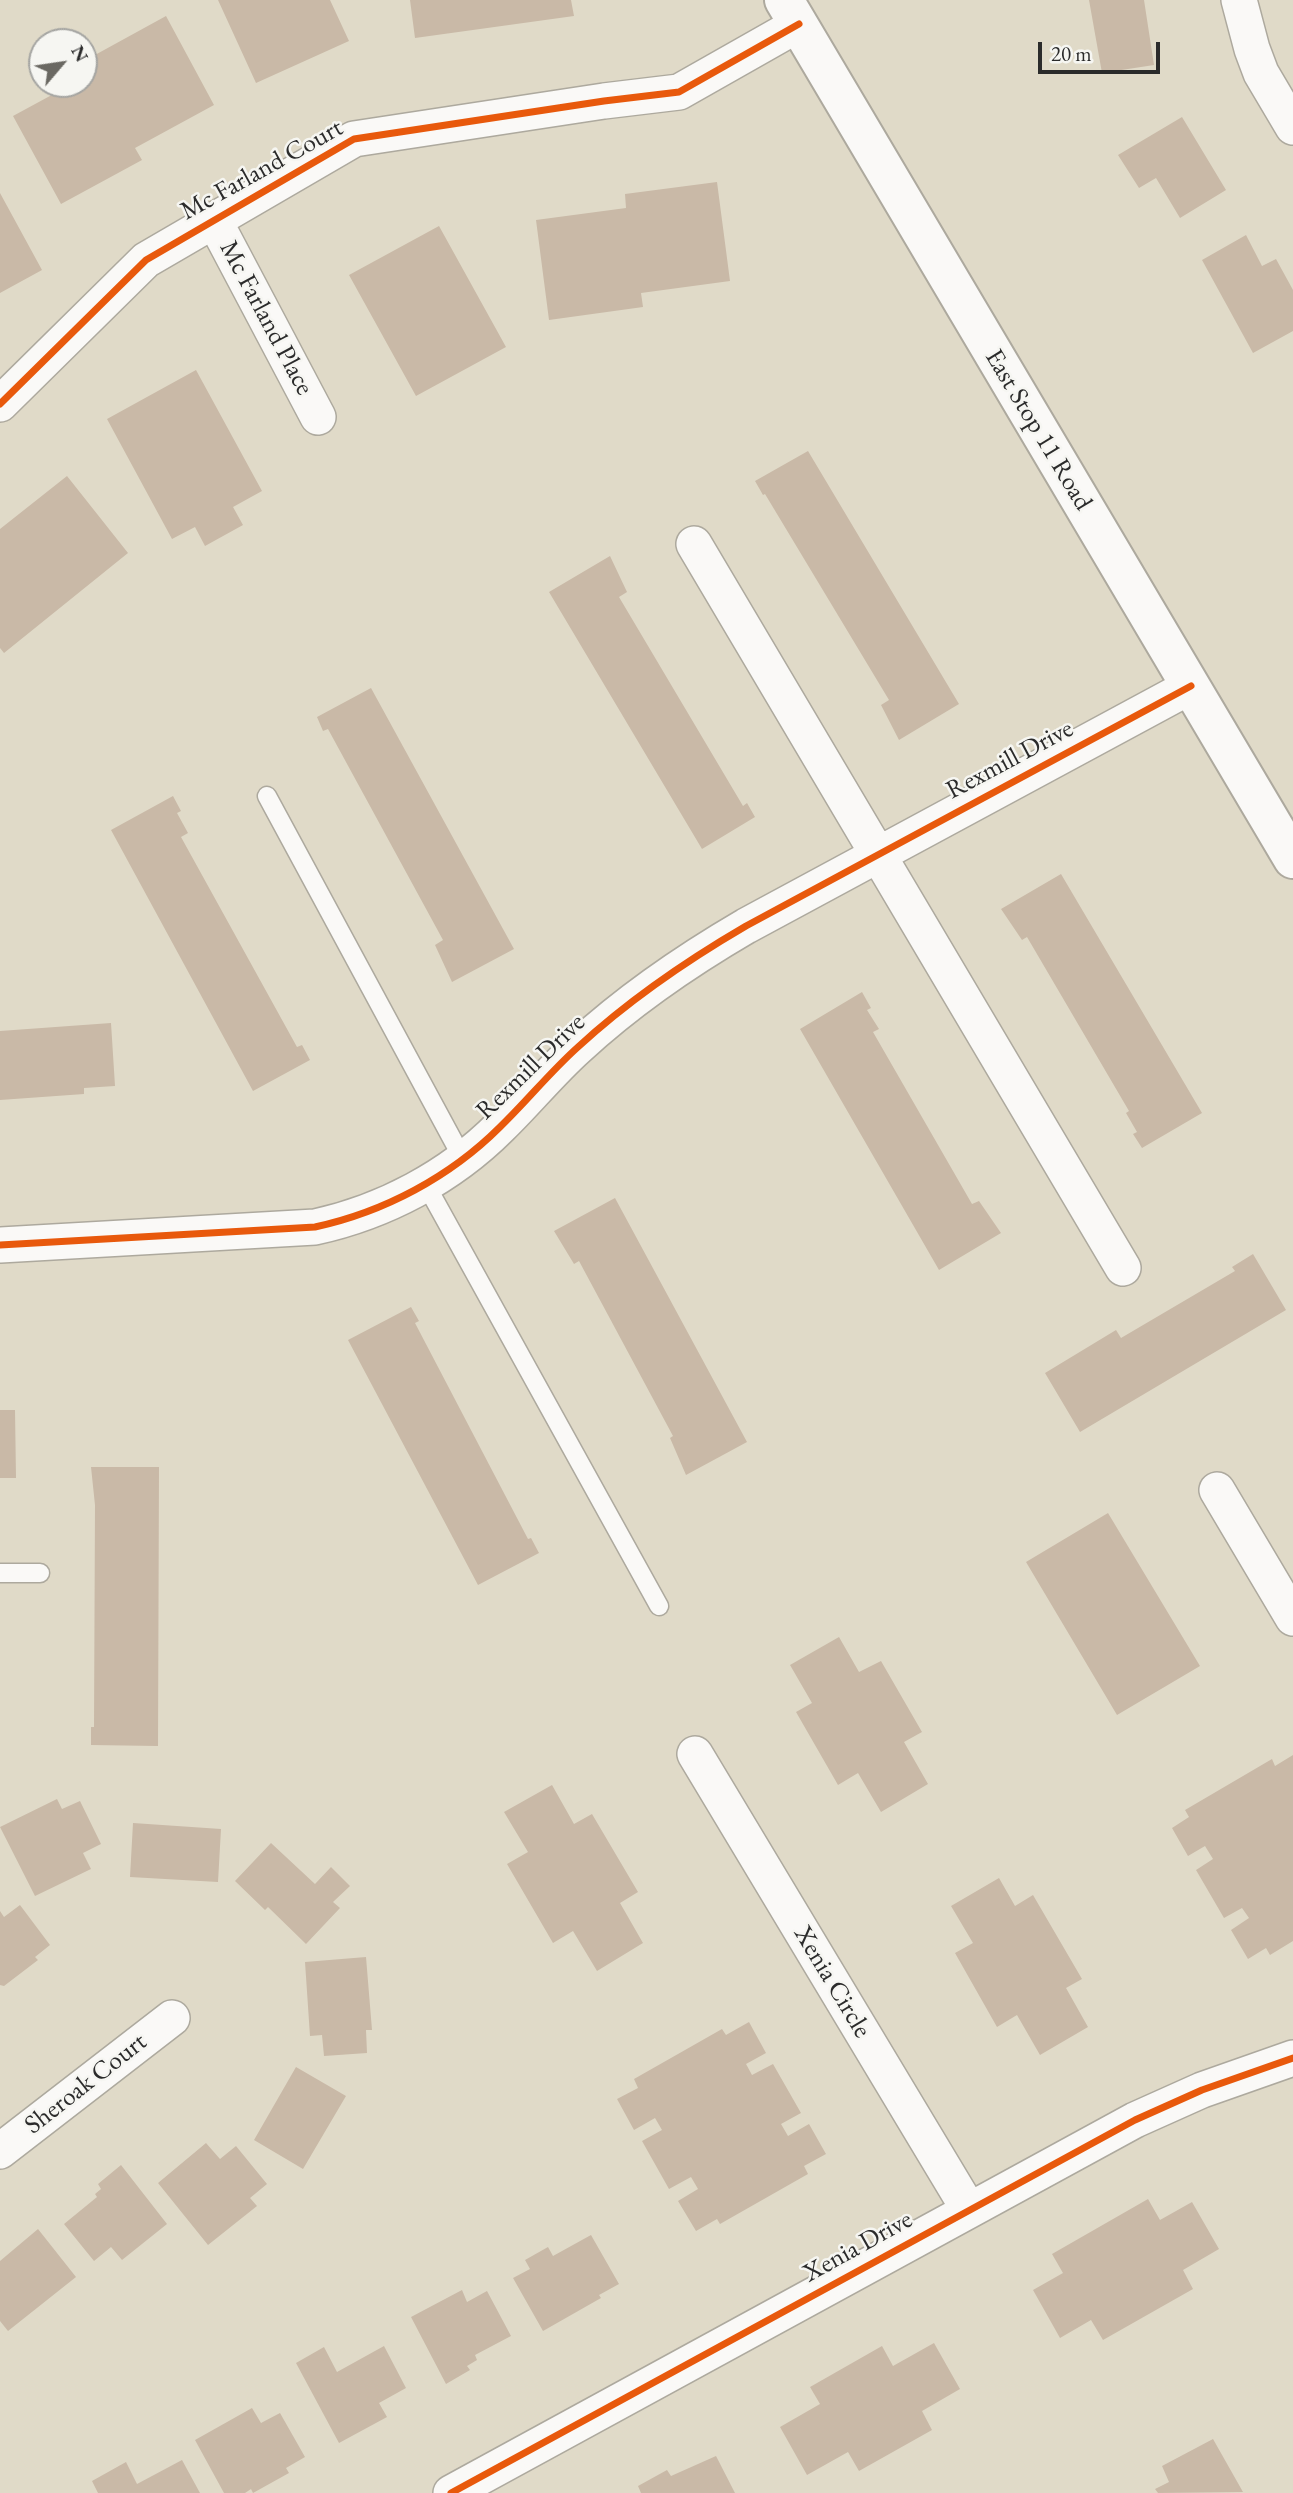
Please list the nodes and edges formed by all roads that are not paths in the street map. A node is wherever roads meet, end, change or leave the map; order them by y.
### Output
1 (791, 12) edge
2 (1242, 12) edge
3 (1293, 127) edge
4 (214, 220) junction
5 (0, 404) edge
6 (318, 417) dead end
7 (694, 544) dead end
8 (1191, 686) junction
9 (267, 796) dead end
10 (877, 856) junction
11 (1293, 859) edge
12 (463, 1159) junction
13 (425, 1183) junction
14 (0, 1245) edge
15 (1123, 1268) dead end
16 (1217, 1490) dead end
17 (0, 1573) edge
18 (40, 1573) dead end
19 (659, 1606) dead end
20 (1293, 1618) edge
21 (695, 1754) dead end
22 (172, 2018) dead end
23 (1293, 2058) edge
24 (0, 2151) edge
25 (969, 2210) junction
26 (451, 2493) edge

1 - 4 street, Mc Farland Court
1 - 8 main road, East Stop 11 Road
2 - 3 street
4 - 5 street, Mc Farland Court
4 - 6 street, Mc Farland Place
7 - 10 street
8 - 10 street, Rexmill Drive
8 - 11 main road, East Stop 11 Road
9 - 12 lane
10 - 12 street, Rexmill Drive
10 - 15 street
12 - 13 street, Rexmill Drive
13 - 14 street, Rexmill Drive
13 - 19 lane
16 - 20 street
17 - 18 lane
21 - 25 street, Xenia Circle
22 - 24 street, Sheroak Court
23 - 25 street, Xenia Drive
25 - 26 street, Xenia Drive

